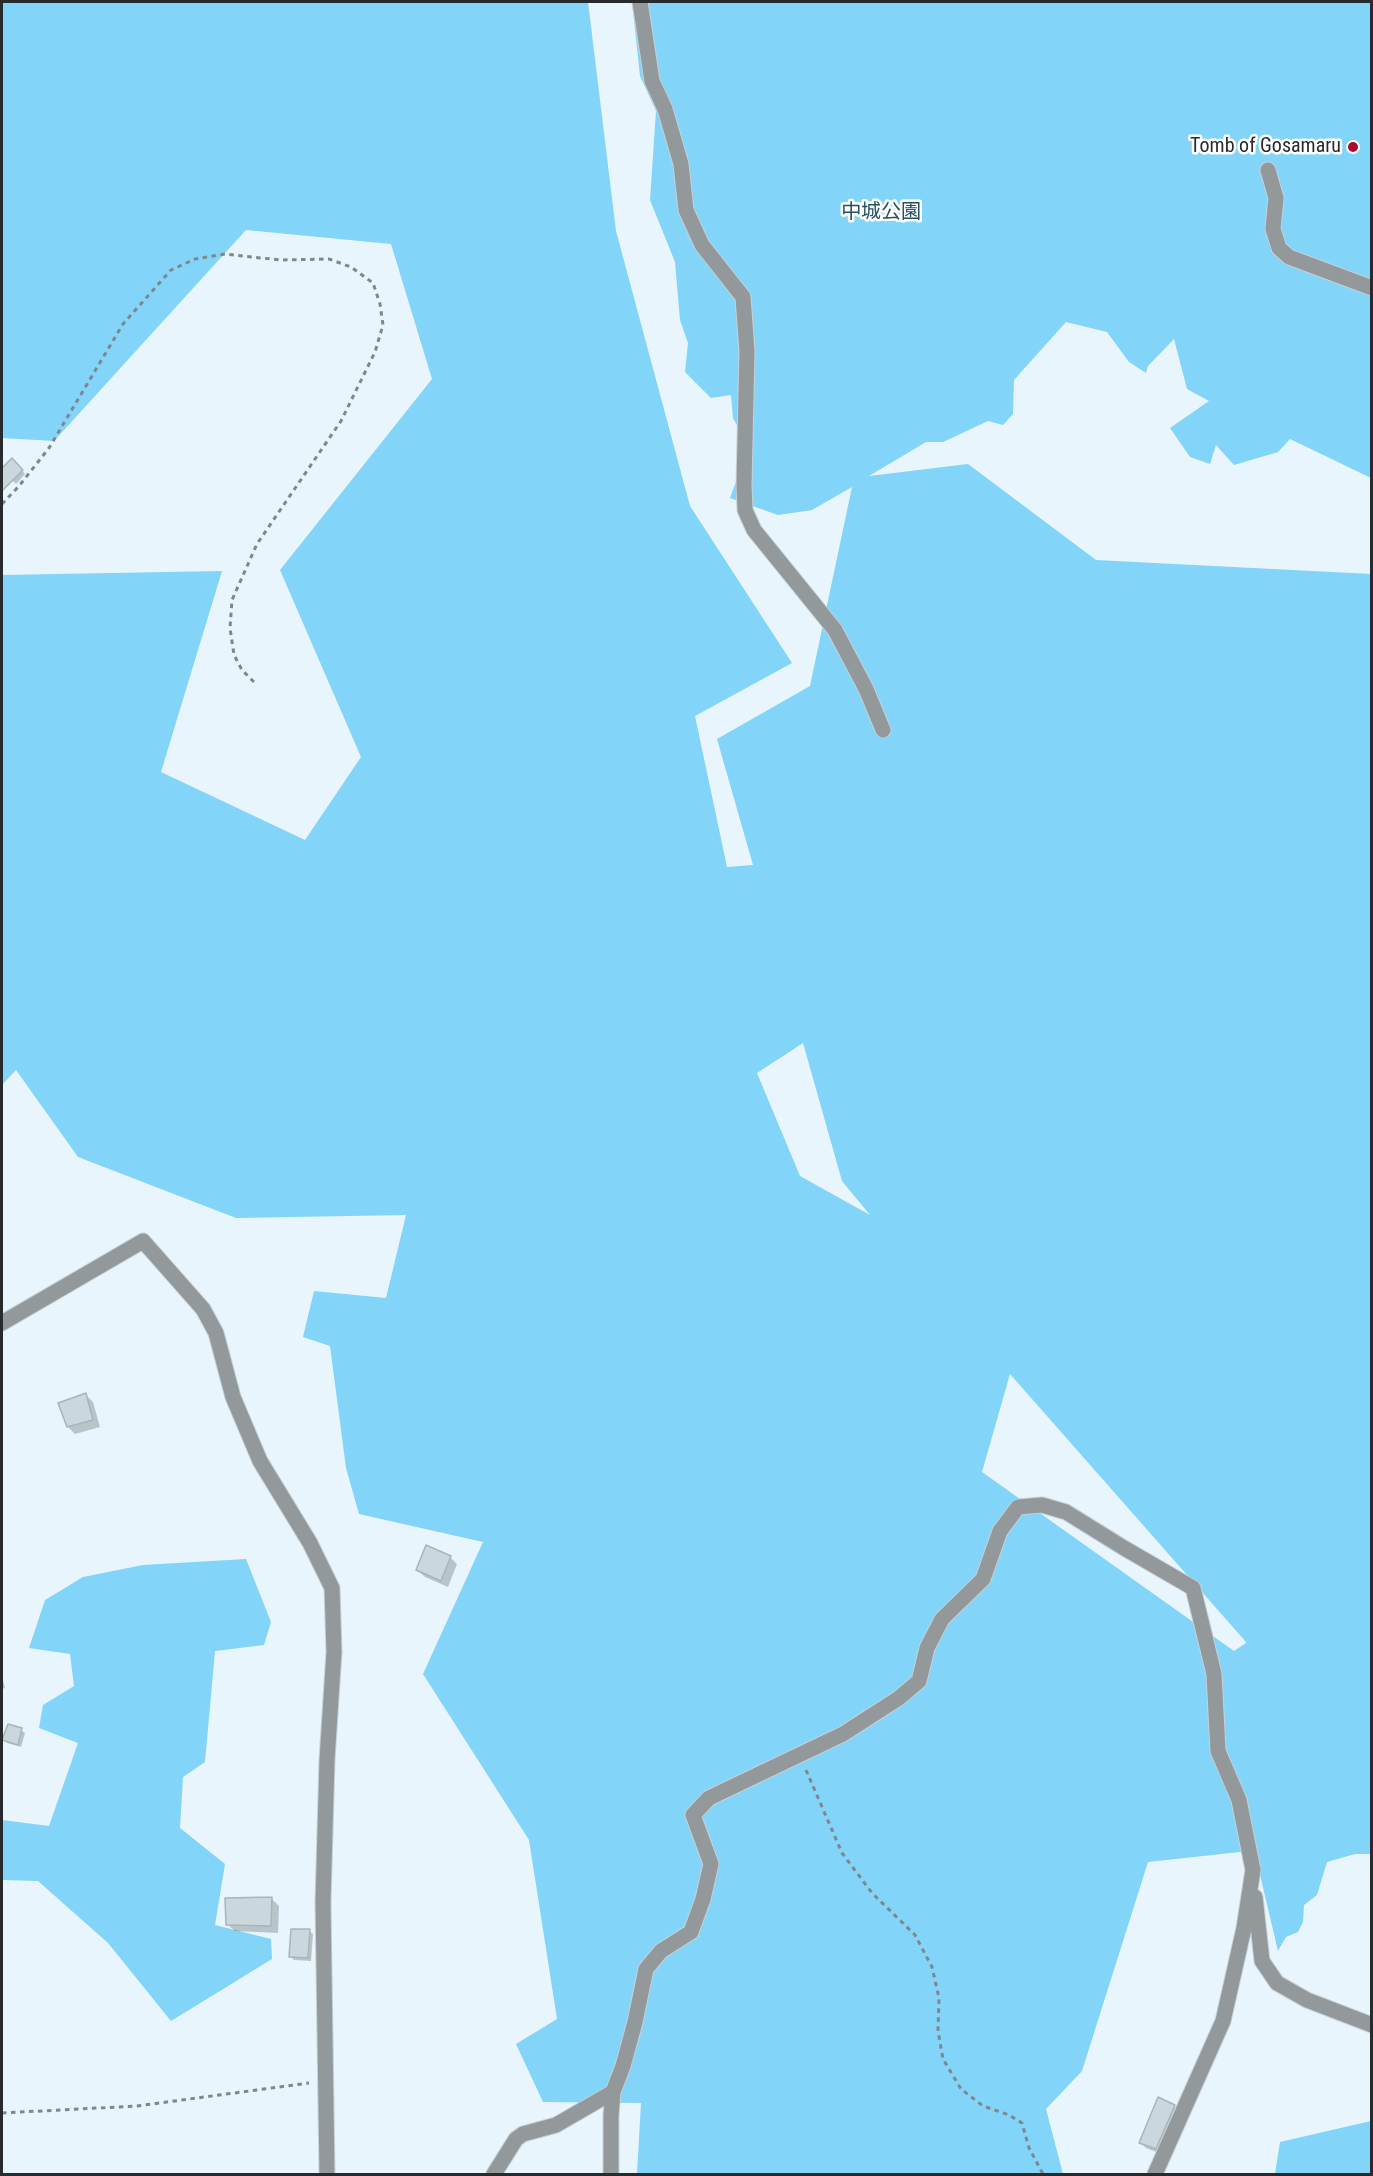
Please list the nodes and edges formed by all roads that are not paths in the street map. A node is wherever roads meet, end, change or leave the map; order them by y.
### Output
1 (640, 2) edge
2 (1268, 170) dead end
3 (1371, 288) edge
4 (883, 730) dead end
5 (2, 1323) edge
6 (1253, 1870) junction
7 (1371, 2025) edge
8 (613, 2092) junction
9 (327, 2175) edge
10 (494, 2175) edge
11 (611, 2175) edge
12 (1155, 2175) edge

1 - 4 street
2 - 3 street
5 - 9 street
6 - 7 street
6 - 8 street
6 - 12 street
8 - 10 street
8 - 11 street

